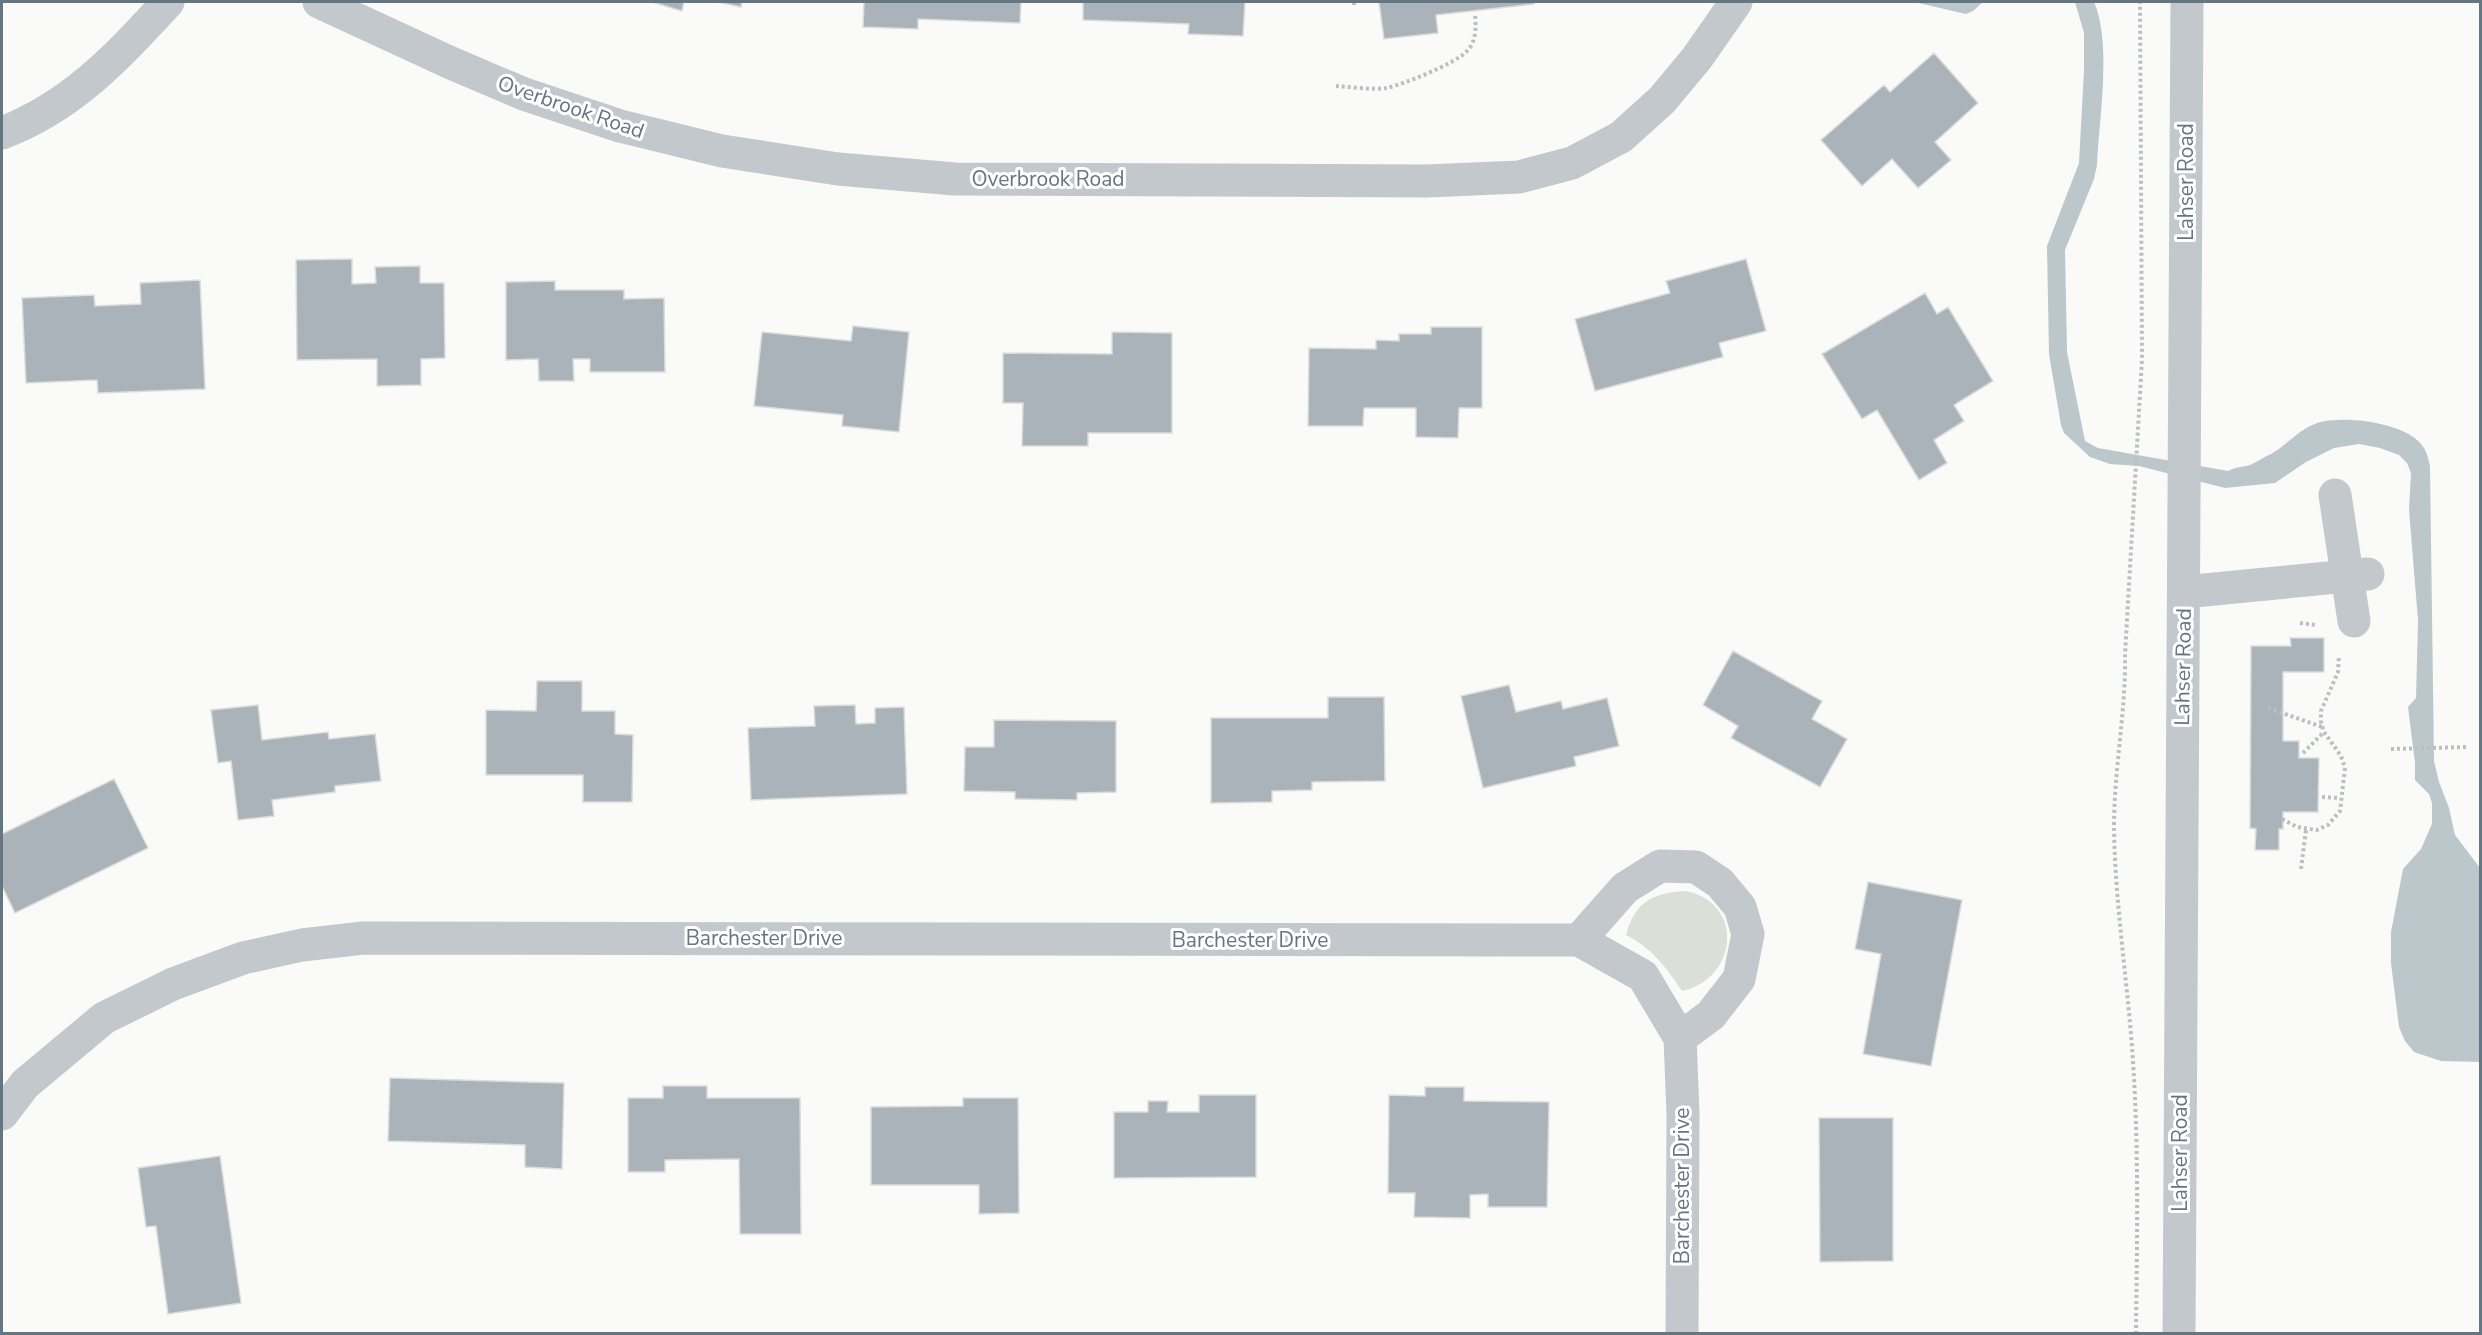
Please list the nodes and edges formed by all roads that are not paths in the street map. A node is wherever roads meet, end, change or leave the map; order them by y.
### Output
1 (168, 2) edge
2 (319, 2) edge
3 (1736, 2) edge
4 (2187, 2) edge
5 (2, 133) edge
6 (2335, 495) dead end
7 (2357, 575) junction
8 (2184, 592) junction
9 (2338, 632) road end
10 (1579, 940) junction
11 (1680, 1038) junction
12 (2, 1114) edge
13 (1682, 1334) edge
14 (2179, 1334) edge

1 - 5 street
2 - 3 street, Overbrook Road
4 - 8 street, Lahser Road
6 - 7 street
7 - 8 street
7 - 9 street
8 - 14 street, Lahser Road
10 - 11 street, Barchester Drive
10 - 11 street
10 - 12 street, Barchester Drive
11 - 13 street, Barchester Drive

